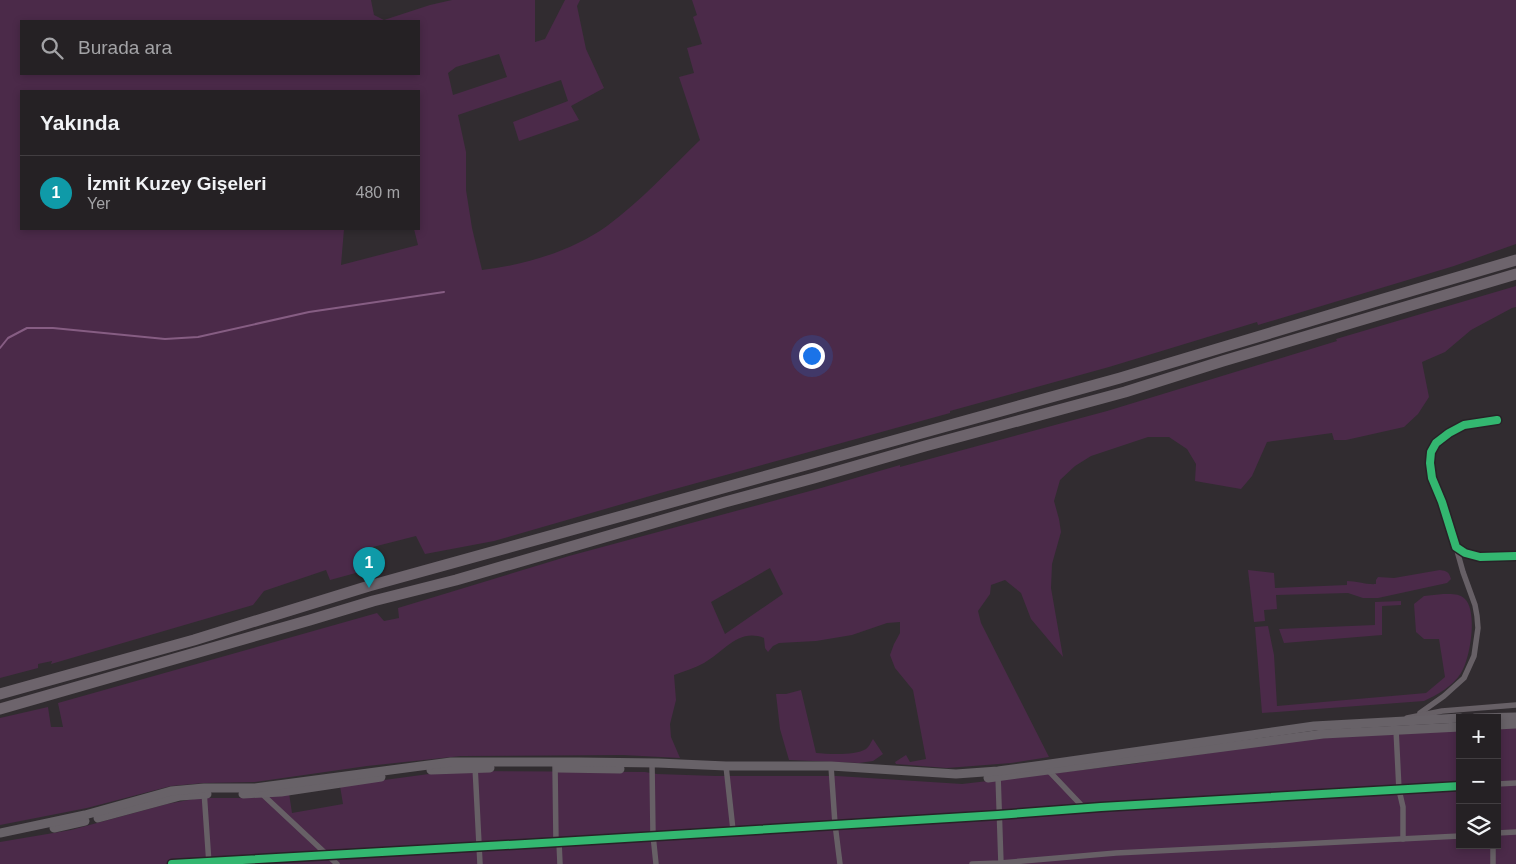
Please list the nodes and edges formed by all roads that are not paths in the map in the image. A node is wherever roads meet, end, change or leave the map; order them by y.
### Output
1 (1516, 260) edge
2 (1516, 274) edge
3 (1498, 420) dead end
4 (1456, 547) junction
5 (1516, 556) edge
6 (0, 694) edge
7 (1516, 705) edge
8 (0, 709) edge
9 (1418, 715) junction
10 (1501, 717) edge
11 (1516, 717) edge
12 (1456, 718) edge
13 (1516, 724) edge
14 (1501, 725) edge
15 (1396, 726) junction
16 (1456, 727) edge
17 (475, 765) junction
18 (555, 765) junction
19 (652, 766) junction
20 (1046, 768) junction
21 (726, 769) junction
22 (831, 769) junction
23 (998, 774) junction
24 (1516, 782) edge
25 (1501, 784) edge
26 (1456, 786) edge
27 (1399, 790) junction
28 (204, 791) junction
29 (259, 791) junction
30 (1084, 808) junction
31 (998, 815) junction
32 (835, 824) junction
33 (733, 830) junction
34 (1516, 832) edge
35 (0, 833) edge
36 (1501, 833) edge
37 (653, 835) junction
38 (1456, 836) edge
39 (0, 838) edge
40 (1403, 839) junction
41 (558, 842) junction
42 (479, 846) junction
43 (1493, 849) edge
44 (327, 855) junction
45 (287, 861) edge
46 (208, 863) edge
47 (1000, 863) edge
48 (172, 864) edge
49 (337, 864) edge
50 (480, 864) edge
51 (560, 864) edge
52 (656, 864) edge
53 (840, 864) edge
54 (972, 864) edge
55 (1493, 864) edge

1 - 6 highway
2 - 8 highway
3 - 4 street
4 - 5 street
4 - 9 street
7 - 9 street
9 - 15 street
10 - 11 main road
12 - 15 main road
13 - 14 main road
15 - 16 main road
15 - 20 main road
15 - 27 street
17 - 18 main road
17 - 29 main road
17 - 42 street
18 - 19 main road
18 - 41 street
19 - 21 main road
19 - 37 street
20 - 23 main road
20 - 30 street
21 - 22 main road
21 - 33 street
22 - 23 main road
22 - 32 street
23 - 31 street
24 - 25 street
26 - 27 street
27 - 30 street
27 - 40 street
28 - 29 main road
28 - 35 main road
28 - 39 main road
28 - 46 street
29 - 44 street
30 - 31 street
31 - 32 street
31 - 47 street
32 - 33 street
32 - 53 street
33 - 37 street
34 - 36 street
37 - 41 street
37 - 52 street
38 - 40 street
40 - 47 street
41 - 42 street
41 - 51 street
42 - 44 street
42 - 50 street
43 - 55 street
44 - 45 street
44 - 49 street
45 - 46 street
46 - 48 street
47 - 54 street

